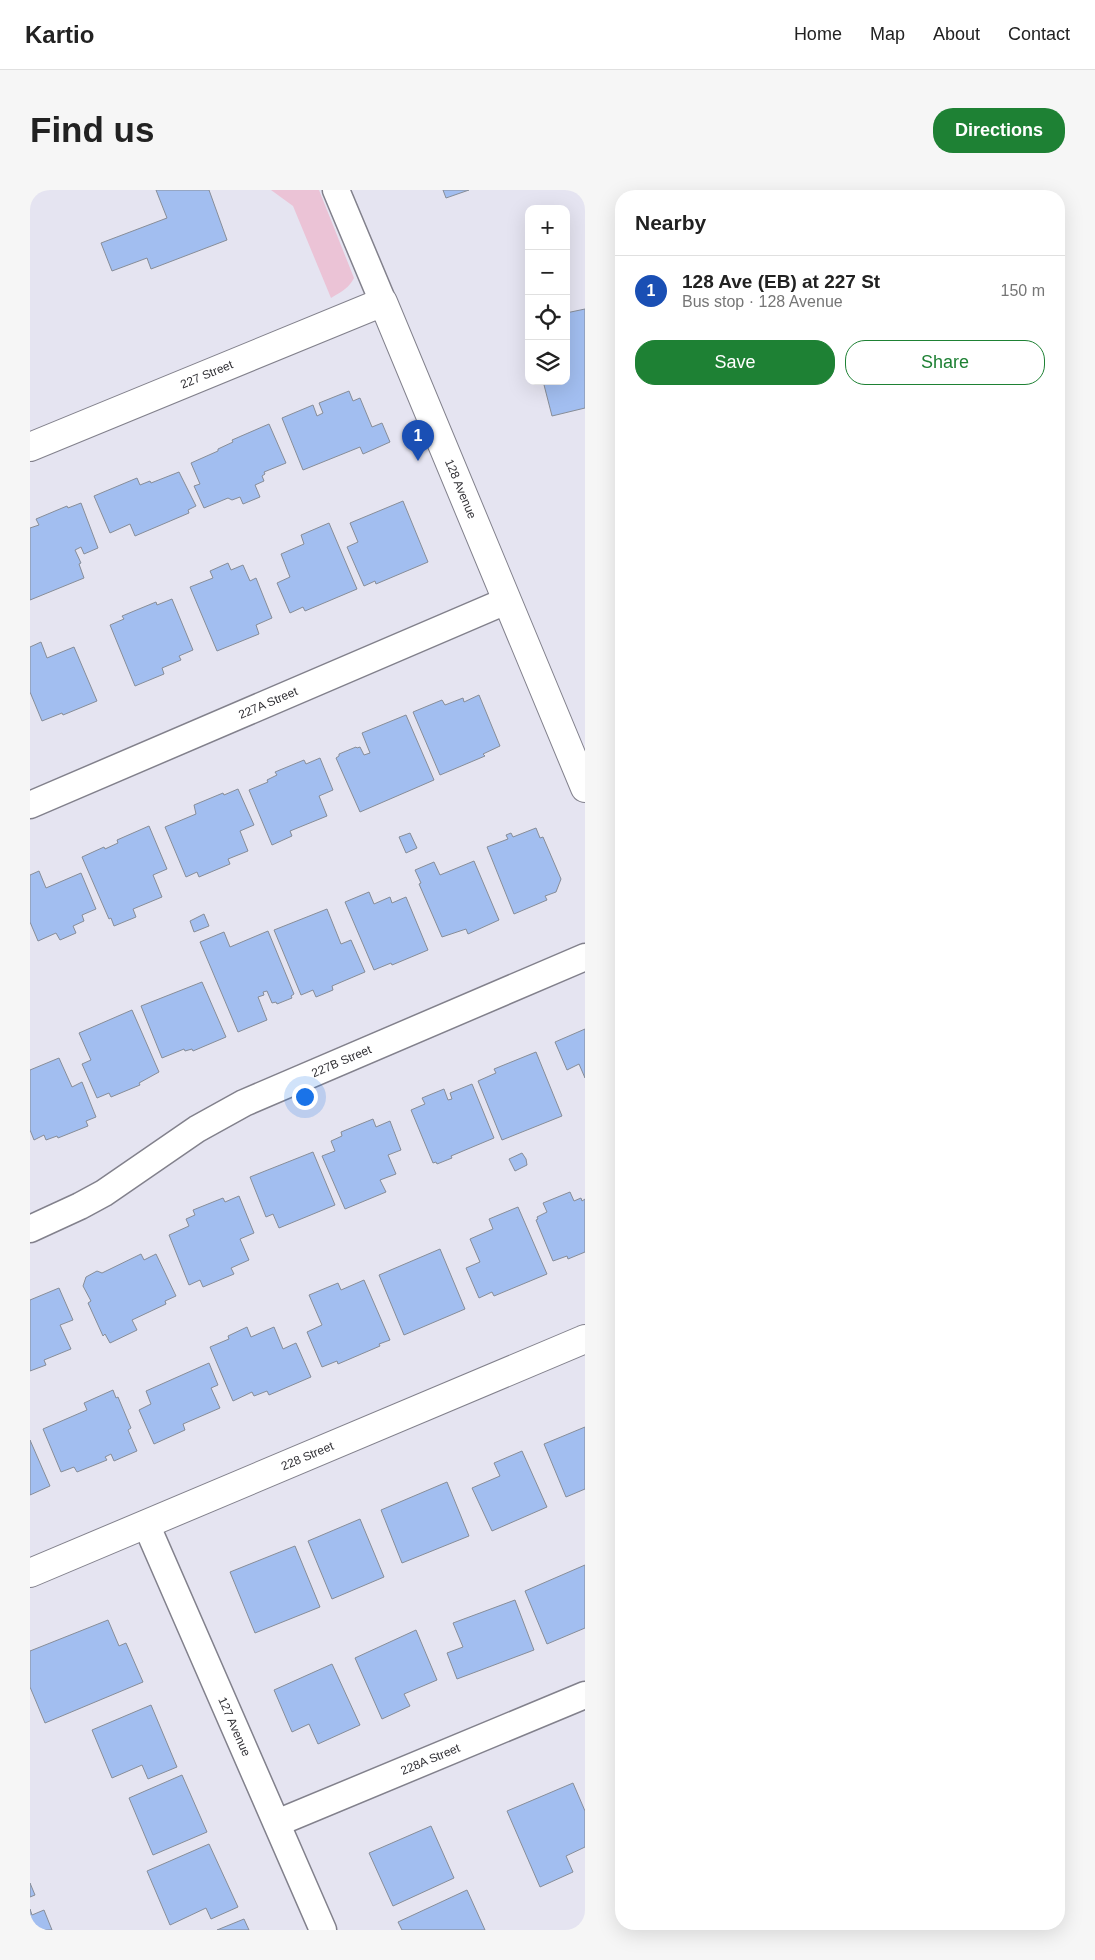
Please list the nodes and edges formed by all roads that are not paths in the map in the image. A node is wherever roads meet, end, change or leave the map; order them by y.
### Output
1 (336, 190) edge
2 (383, 302) junction
3 (30, 447) edge
4 (506, 601) junction
5 (585, 788) edge
6 (30, 805) edge
7 (585, 957) edge
8 (30, 1229) edge
9 (585, 1339) edge
10 (146, 1524) junction
11 (30, 1573) edge
12 (585, 1695) edge
13 (277, 1824) junction
14 (323, 1930) edge

1 - 2 street, 128 Avenue
2 - 3 street, 227 Street
2 - 4 street, 128 Avenue
4 - 5 street, 128 Avenue
4 - 6 street, 227A Street
7 - 8 street, 227B Street
9 - 10 street, 228 Street
10 - 11 street, 228 Street
10 - 13 street, 127 Avenue
12 - 13 street, 228A Street
13 - 14 street, 127 Avenue

